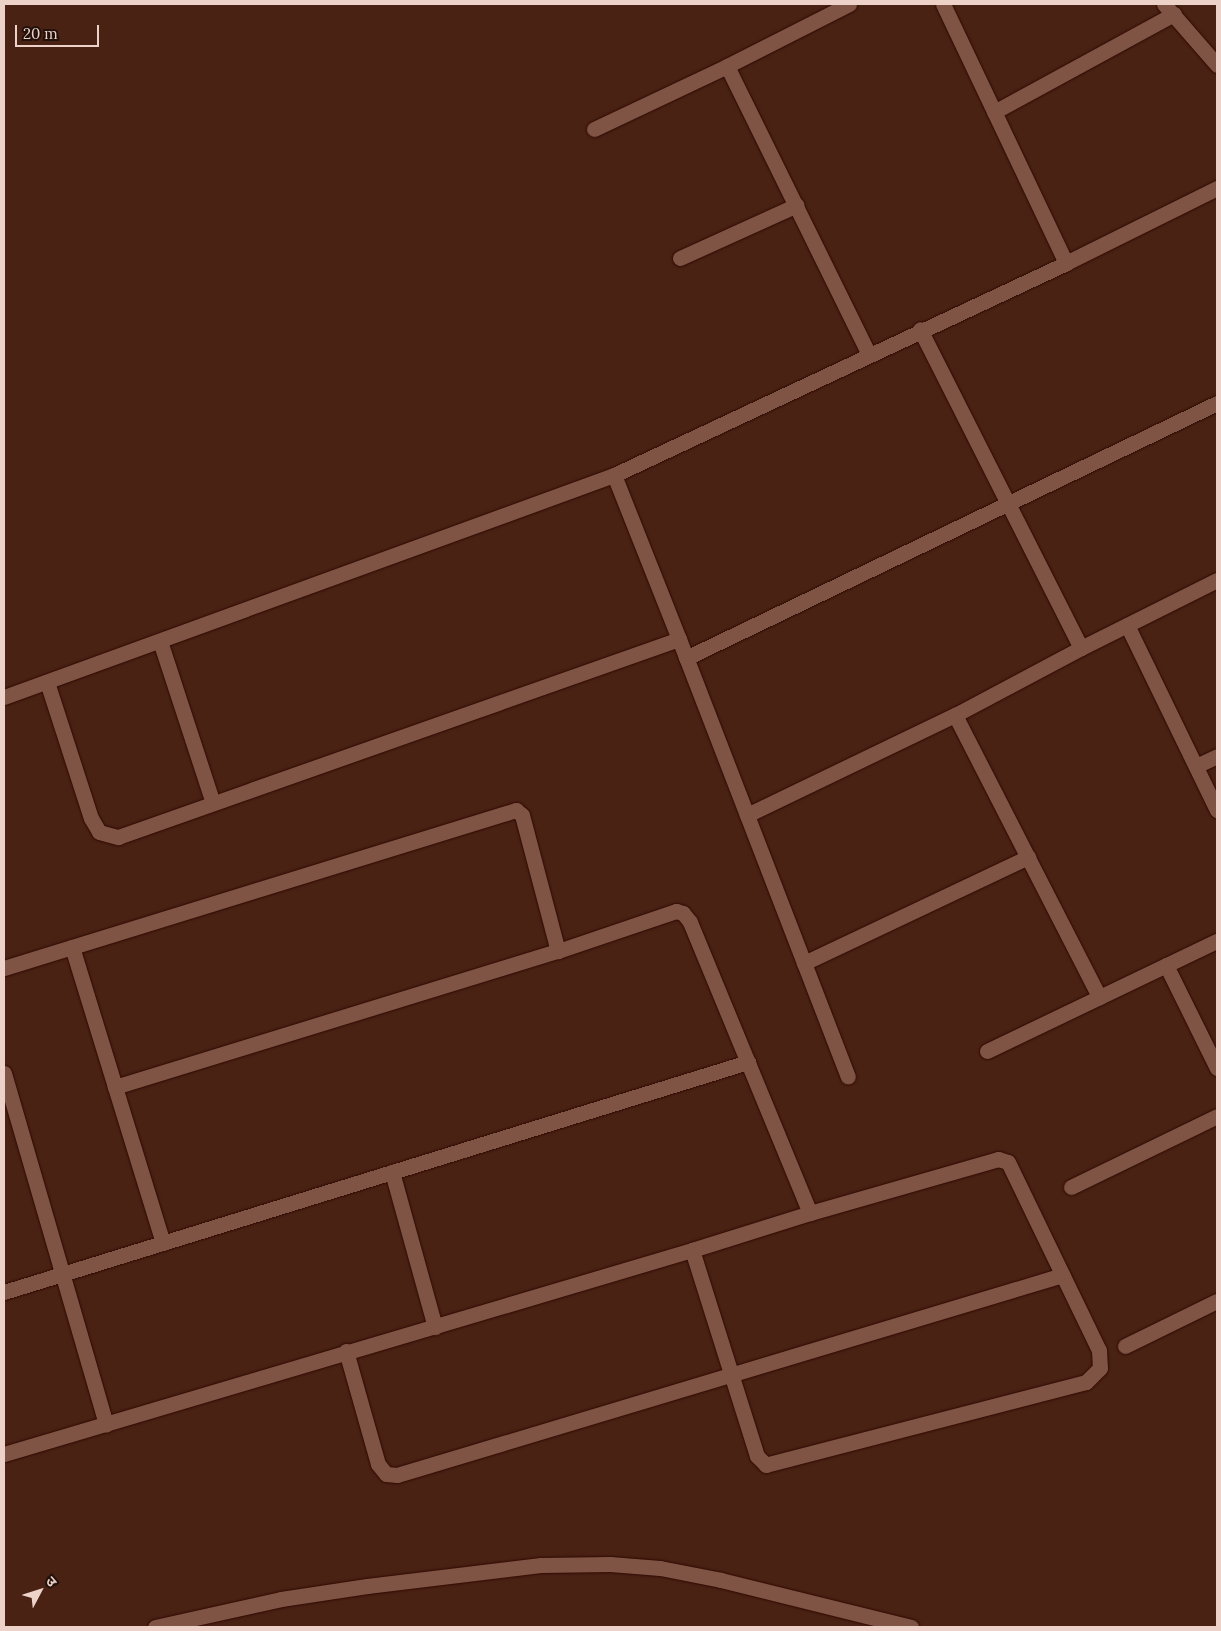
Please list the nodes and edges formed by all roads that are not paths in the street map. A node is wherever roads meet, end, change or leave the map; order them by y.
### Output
1 (849, 4) edge
2 (942, 4) edge
3 (825, 9) edge
4 (1169, 9) edge
5 (1217, 65) edge
6 (727, 66) junction
7 (994, 112) junction
8 (594, 129) dead end
9 (1217, 188) edge
10 (797, 205) junction
11 (680, 258) dead end
12 (1066, 263) junction
13 (920, 329) junction
14 (869, 354) junction
15 (1217, 403) edge
16 (614, 475) junction
17 (1008, 506) junction
18 (1217, 580) edge
19 (1127, 625) junction
20 (679, 639) junction
21 (160, 641) junction
22 (1081, 648) junction
23 (686, 658) junction
24 (47, 682) junction
25 (4, 697) edge
26 (955, 715) junction
27 (1217, 756) edge
28 (1196, 766) junction
29 (213, 803) junction
30 (1217, 810) edge
31 (747, 815) junction
32 (1028, 857) junction
33 (1217, 941) edge
34 (72, 947) junction
35 (558, 952) junction
36 (804, 963) junction
37 (1166, 965) junction
38 (4, 968) edge
39 (1099, 997) junction
40 (987, 1051) dead end
41 (748, 1062) junction
42 (1217, 1068) edge
43 (4, 1073) edge
44 (848, 1076) dead end
45 (114, 1087) junction
46 (1217, 1116) edge
47 (11, 1121) edge
48 (392, 1172) junction
49 (1071, 1187) dead end
50 (810, 1213) junction
51 (163, 1243) junction
52 (692, 1250) junction
53 (64, 1274) junction
54 (1063, 1275) junction
55 (4, 1292) edge
56 (1217, 1301) edge
57 (435, 1327) junction
58 (1125, 1346) dead end
59 (346, 1351) junction
60 (732, 1372) junction
61 (106, 1424) junction
62 (4, 1454) edge
63 (155, 1627) edge
64 (911, 1627) edge

1 - 3 street
2 - 7 street
3 - 6 street
4 - 5 street
4 - 7 street
6 - 8 street
6 - 10 street
7 - 12 street
9 - 12 street
10 - 11 street
10 - 14 street
12 - 13 street
13 - 14 street
13 - 17 street
14 - 16 street
15 - 17 street
16 - 20 street
16 - 21 street
17 - 22 street
17 - 23 street
18 - 19 street
19 - 22 street
19 - 28 street
20 - 23 street
20 - 29 street
21 - 24 street
21 - 29 street
22 - 26 street
23 - 31 street
24 - 25 street
24 - 29 street
26 - 31 street
26 - 32 street
27 - 28 street
28 - 30 street
31 - 36 street
32 - 36 street
32 - 39 street
33 - 37 street
34 - 35 street
34 - 38 street
34 - 45 street
35 - 41 street
35 - 45 street
36 - 44 street
37 - 39 street
37 - 42 street
39 - 40 street
41 - 48 street
41 - 50 street
43 - 47 street
45 - 51 street
46 - 49 street
47 - 53 street
48 - 51 street
48 - 57 street
50 - 52 street
50 - 54 street
51 - 53 street
52 - 57 street
52 - 60 street
53 - 55 street
53 - 61 street
54 - 60 street
54 - 60 street
56 - 58 street
57 - 59 street
59 - 60 street
59 - 61 street
61 - 62 street
63 - 64 street

